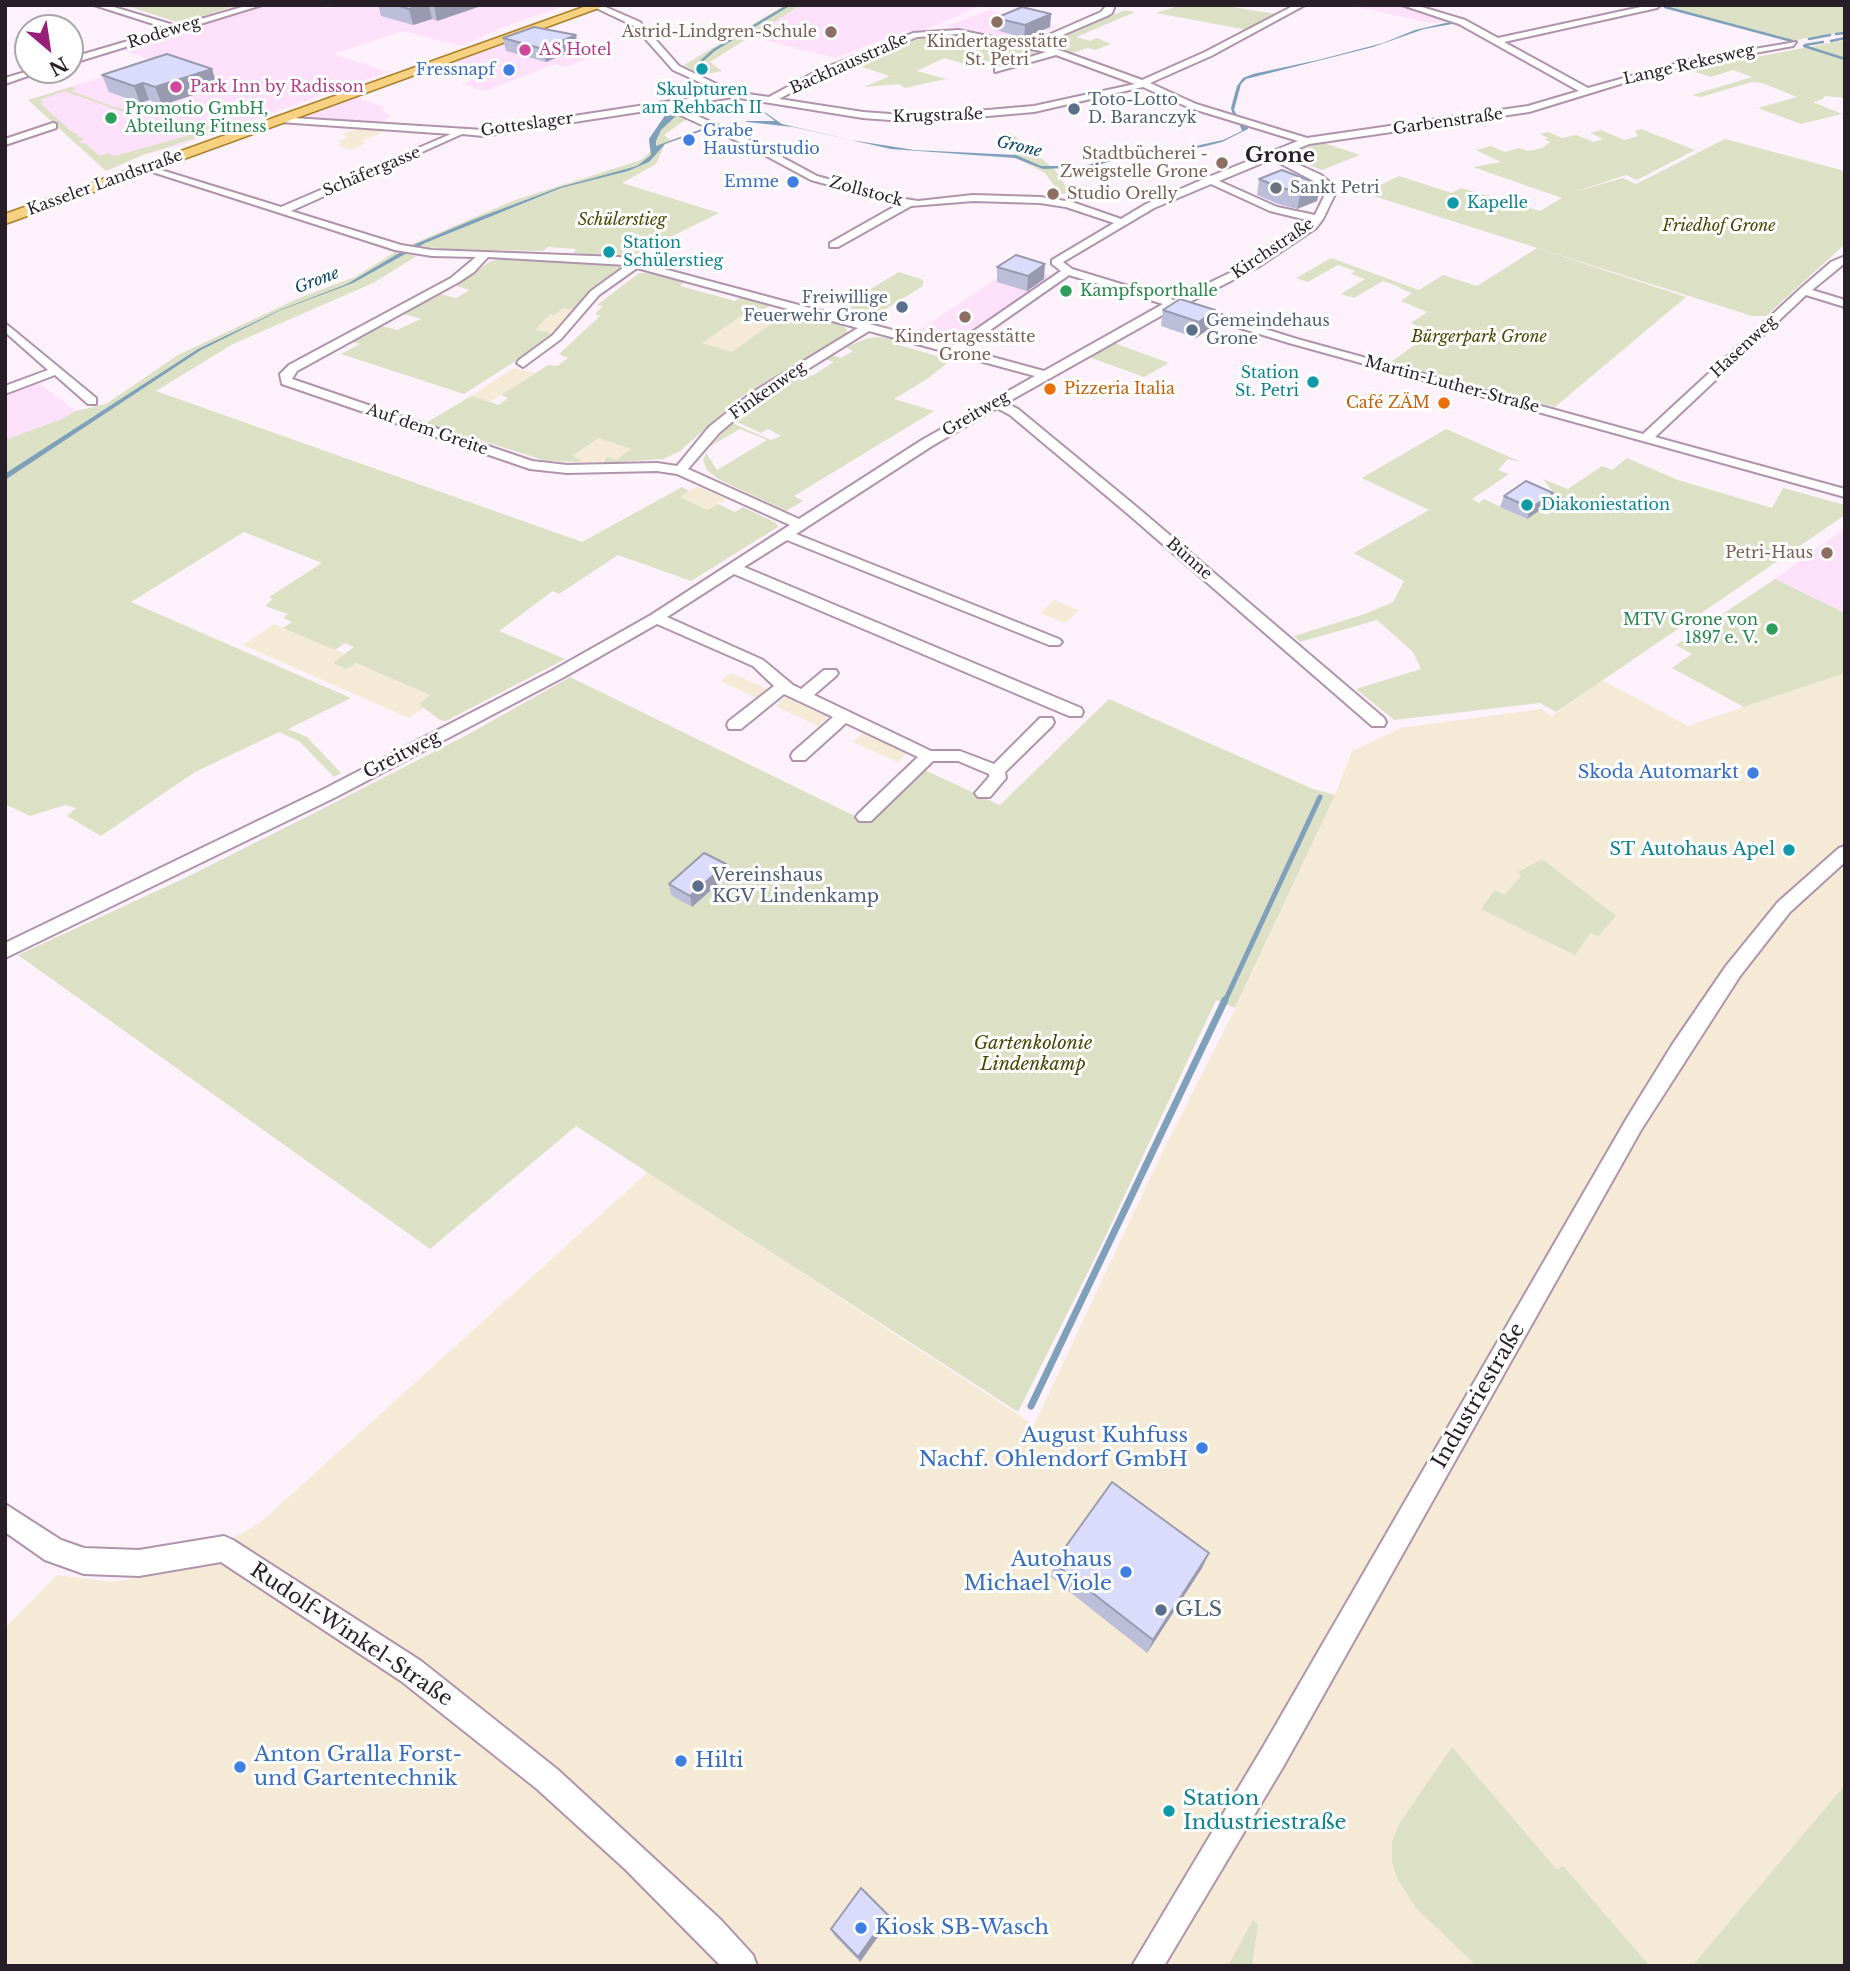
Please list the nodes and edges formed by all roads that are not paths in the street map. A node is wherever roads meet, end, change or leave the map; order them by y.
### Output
1 (98, 5) edge
2 (258, 5) edge
3 (1111, 5) edge
4 (1301, 5) edge
5 (1406, 5) edge
6 (594, 6) edge
7 (1657, 6) edge
8 (177, 29) junction
9 (1497, 41) junction
10 (1793, 44) dead end
11 (1031, 45) junction
12 (1056, 52) junction
13 (84, 57) edge
14 (998, 70) dead end
15 (1144, 84) junction
16 (1586, 91) junction
17 (731, 94) junction
18 (769, 101) junction
19 (666, 104) junction
20 (280, 119) junction
21 (53, 126) dead end
22 (462, 132) junction
23 (1307, 141) junction
24 (5, 142) edge
25 (1271, 155) junction
26 (145, 168) junction
27 (1209, 180) junction
28 (909, 203) junction
29 (5, 211) edge
30 (281, 211) junction
31 (5, 219) edge
32 (1318, 219) junction
33 (1121, 222) junction
34 (834, 244) dead end
35 (486, 253) junction
36 (1845, 259) edge
37 (636, 264) junction
38 (1065, 270) junction
39 (1804, 291) junction
40 (1845, 304) edge
41 (1174, 305) junction
42 (5, 326) edge
43 (869, 326) junction
44 (954, 350) junction
45 (523, 363) dead end
46 (55, 371) junction
47 (1045, 375) junction
48 (5, 390) edge
49 (92, 401) dead end
50 (996, 402) junction
51 (1646, 439) junction
52 (680, 470) junction
53 (1845, 493) edge
54 (800, 525) junction
55 (785, 534) junction
56 (733, 568) junction
57 (656, 618) junction
58 (1054, 642) dead end
59 (830, 673) dead end
60 (783, 686) junction
61 (802, 697) junction
62 (1075, 712) dead end
63 (844, 716) junction
64 (1046, 722) dead end
65 (1378, 722) dead end
66 (735, 725) dead end
67 (799, 755) dead end
68 (929, 756) junction
69 (996, 771) junction
70 (984, 793) dead end
71 (865, 817) dead end
72 (1845, 852) edge
73 (5, 951) edge
74 (5, 1517) edge
75 (741, 1966) edge
76 (1147, 1966) edge

1 - 8 street
2 - 8 street, Rodeweg
3 - 11 street
4 - 15 street, Krugstraße
5 - 9 street
6 - 17 street
6 - 20 main road, Kasseler Landstraße
6 - 29 main road, Kasseler Landstraße
7 - 9 street
8 - 13 street, Rodeweg
9 - 16 street
10 - 16 street, Lange Rekesweg
11 - 12 street, Backhausstraße
11 - 18 street, Backhausstraße
12 - 14 street
12 - 15 street, Backhausstraße
15 - 18 street, Krugstraße
15 - 23 street, Backhausstraße
16 - 23 street, Garbenstraße
17 - 18 street, Krugstraße
17 - 19 street, Gotteslager
19 - 22 street, Gotteslager
19 - 28 street, Zollstock
20 - 22 street, Gotteslager
20 - 26 main road, Kasseler Landstraße
21 - 24 street
22 - 30 street, Schäfergasse
23 - 25 street
25 - 27 street
25 - 32 street, Kirchstraße
26 - 30 street
26 - 31 main road, Kasseler Landstraße
27 - 32 street
27 - 33 street
28 - 33 street, Zollstock
28 - 34 street
30 - 35 street
32 - 41 street, Kirchstraße
33 - 38 street
35 - 37 street
35 - 52 street, Auf dem Greite
36 - 39 street, Hasenweg
37 - 43 street
37 - 45 street
38 - 41 street, Martin-Luther-Straße
38 - 44 street
39 - 40 street
39 - 51 street, Hasenweg
41 - 47 street, Greitweg
41 - 51 street, Martin-Luther-Straße
42 - 46 street
43 - 44 street
43 - 52 street, Finkenweg
44 - 47 street
46 - 48 street
46 - 49 street
47 - 50 street, Greitweg
50 - 54 street, Greitweg
50 - 65 street, Bünne
51 - 53 street, Martin-Luther-Straße
52 - 54 street, Auf dem Greite
54 - 55 street, Greitweg
55 - 56 street, Greitweg
55 - 58 street
56 - 57 street, Greitweg
56 - 62 street
57 - 60 street
57 - 73 street, Greitweg
59 - 61 street
60 - 61 street
60 - 66 street
61 - 63 street
63 - 67 street
63 - 68 street
64 - 69 street
68 - 69 street
68 - 71 street
69 - 70 street
72 - 76 street, Industriestraße
74 - 75 street, Rudolf-Winkel-Straße

